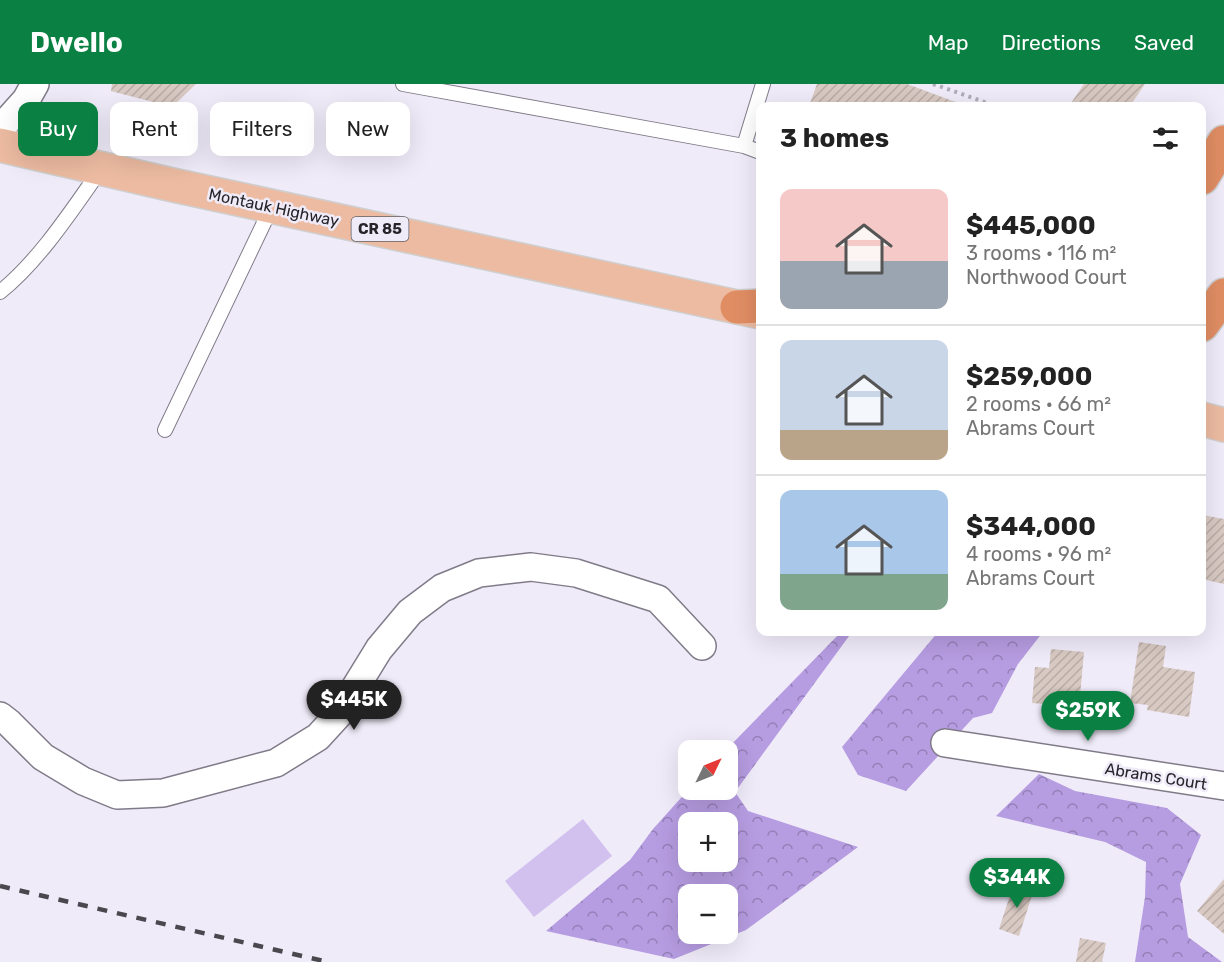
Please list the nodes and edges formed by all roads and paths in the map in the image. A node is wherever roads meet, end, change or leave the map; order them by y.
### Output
1 (35, 84) edge
2 (403, 84) edge
3 (763, 84) edge
4 (933, 84) edge
5 (757, 102) edge
6 (985, 102) edge
7 (756, 107) edge
8 (0, 129) edge
9 (0, 145) edge
10 (744, 146) junction
11 (756, 150) edge
12 (101, 168) junction
13 (272, 206) junction
14 (0, 292) edge
15 (1224, 295) edge
16 (753, 308) edge
17 (1206, 320) edge
18 (1206, 420) edge
19 (1224, 425) edge
20 (165, 430) dead end
21 (702, 646) dead end
22 (0, 716) edge
23 (945, 743) dead end
24 (1224, 786) edge

1 - 8 street
2 - 10 lane
3 - 5 lane
4 - 6 path
7 - 10 lane
9 - 12 main road, Montauk Highway / CR 85
10 - 11 lane
12 - 13 main road, Montauk Highway / CR 85
12 - 14 lane
13 - 16 main road, Montauk Highway / CR 85
13 - 20 lane
15 - 17 highway
18 - 19 main road
21 - 22 street
23 - 24 street, Abrams Court

